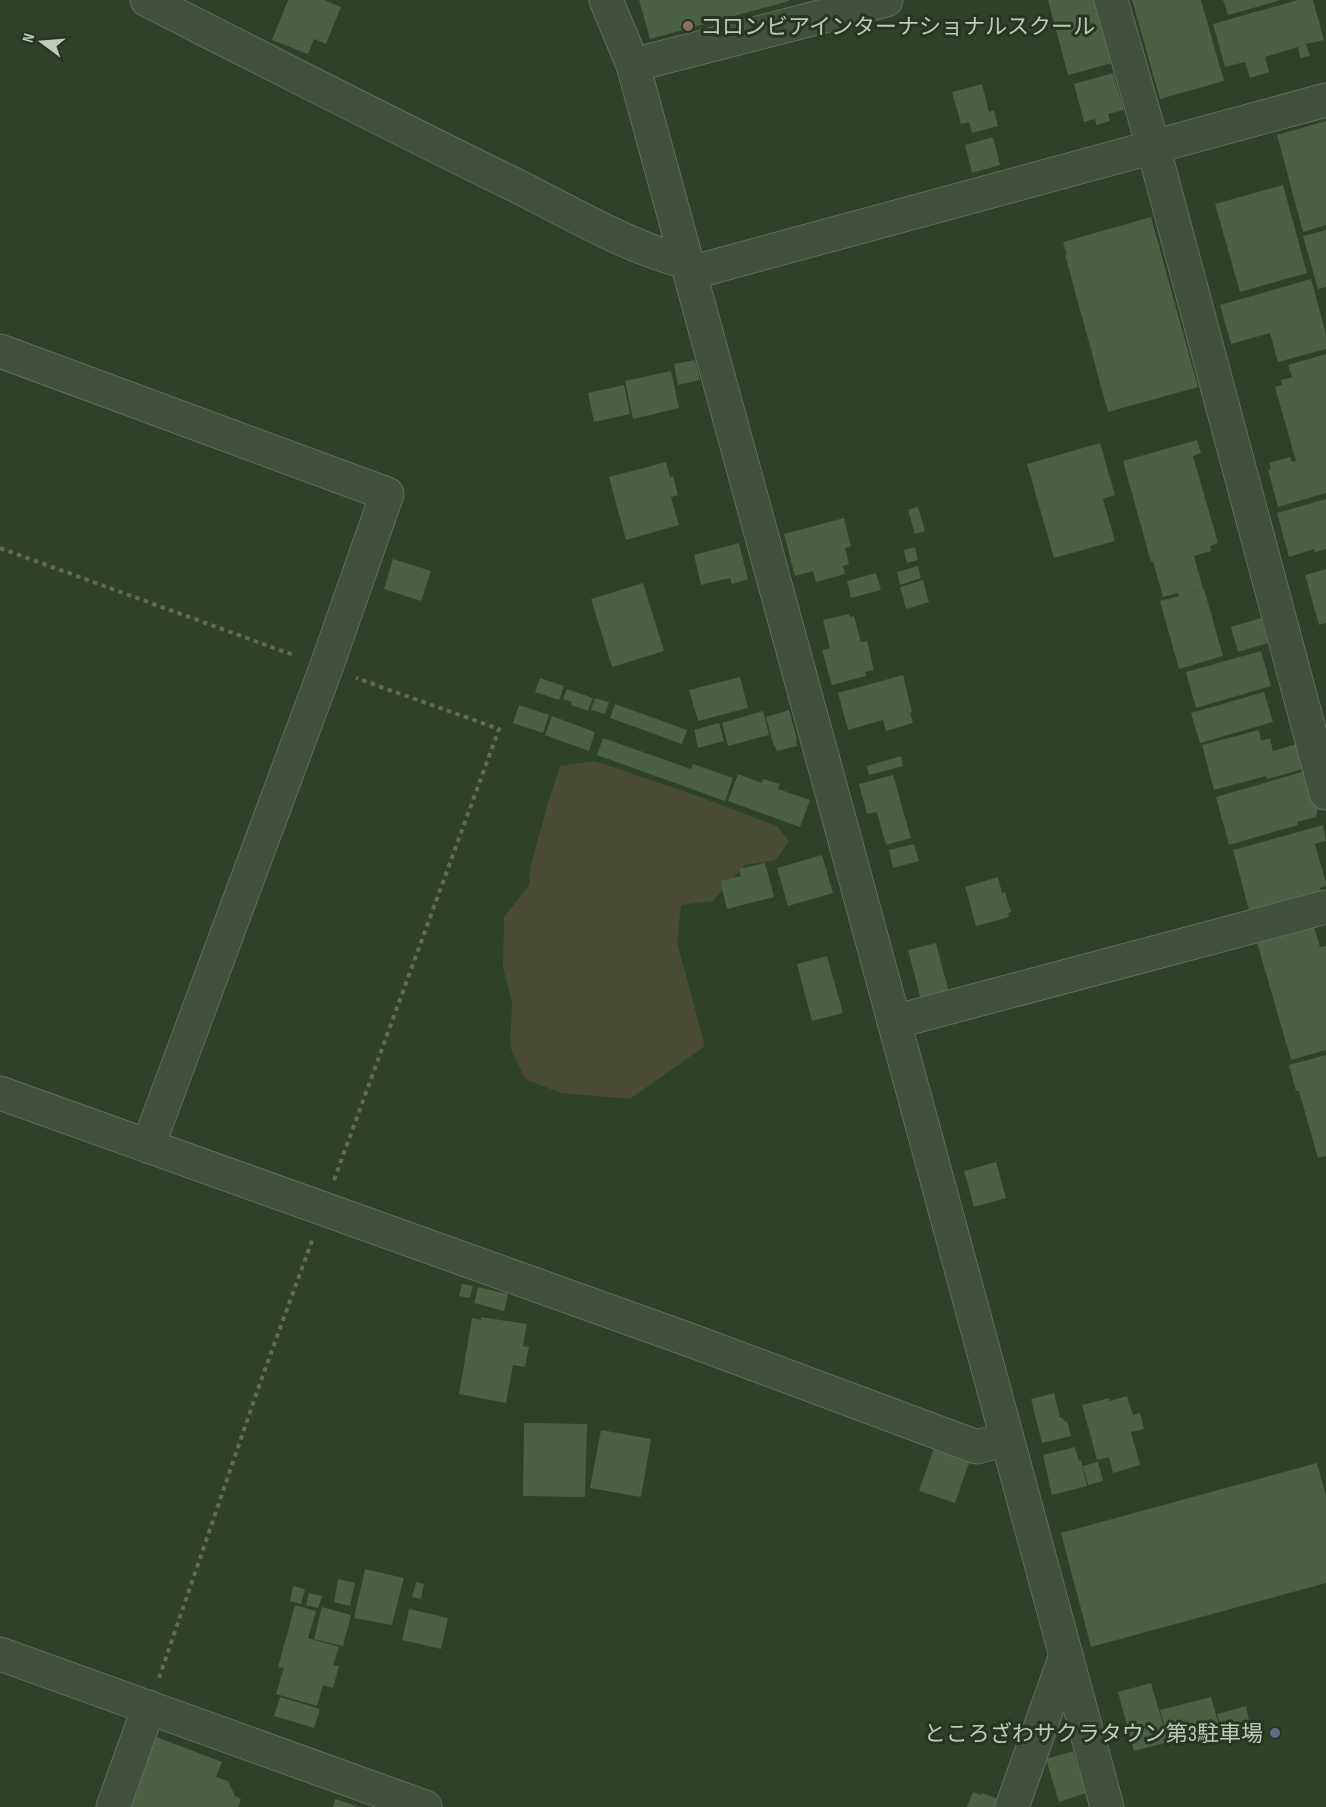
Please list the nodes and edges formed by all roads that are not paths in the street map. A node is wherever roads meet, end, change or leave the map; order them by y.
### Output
1 (147, 0) edge
2 (606, 0) edge
3 (886, 0) edge
4 (1111, 0) edge
5 (633, 65) junction
6 (1326, 100) edge
7 (1153, 146) junction
8 (688, 267) junction
9 (0, 351) edge
10 (1326, 793) edge
11 (1326, 906) edge
12 (894, 1022) junction
13 (0, 1093) edge
14 (148, 1146) junction
15 (1006, 1439) junction
16 (0, 1654) edge
17 (1066, 1655) junction
18 (149, 1707) junction
19 (410, 1805) edge
20 (113, 1807) edge
21 (1012, 1807) edge
22 (1107, 1807) edge

1 - 8 street
2 - 5 street
3 - 5 street
4 - 7 street
5 - 8 street
6 - 7 street
7 - 8 street
7 - 10 street
8 - 12 street
9 - 14 street
11 - 12 street
12 - 15 street
13 - 14 street
14 - 15 street
15 - 17 street
16 - 18 street
17 - 21 street
17 - 22 street
18 - 19 street
18 - 20 street

